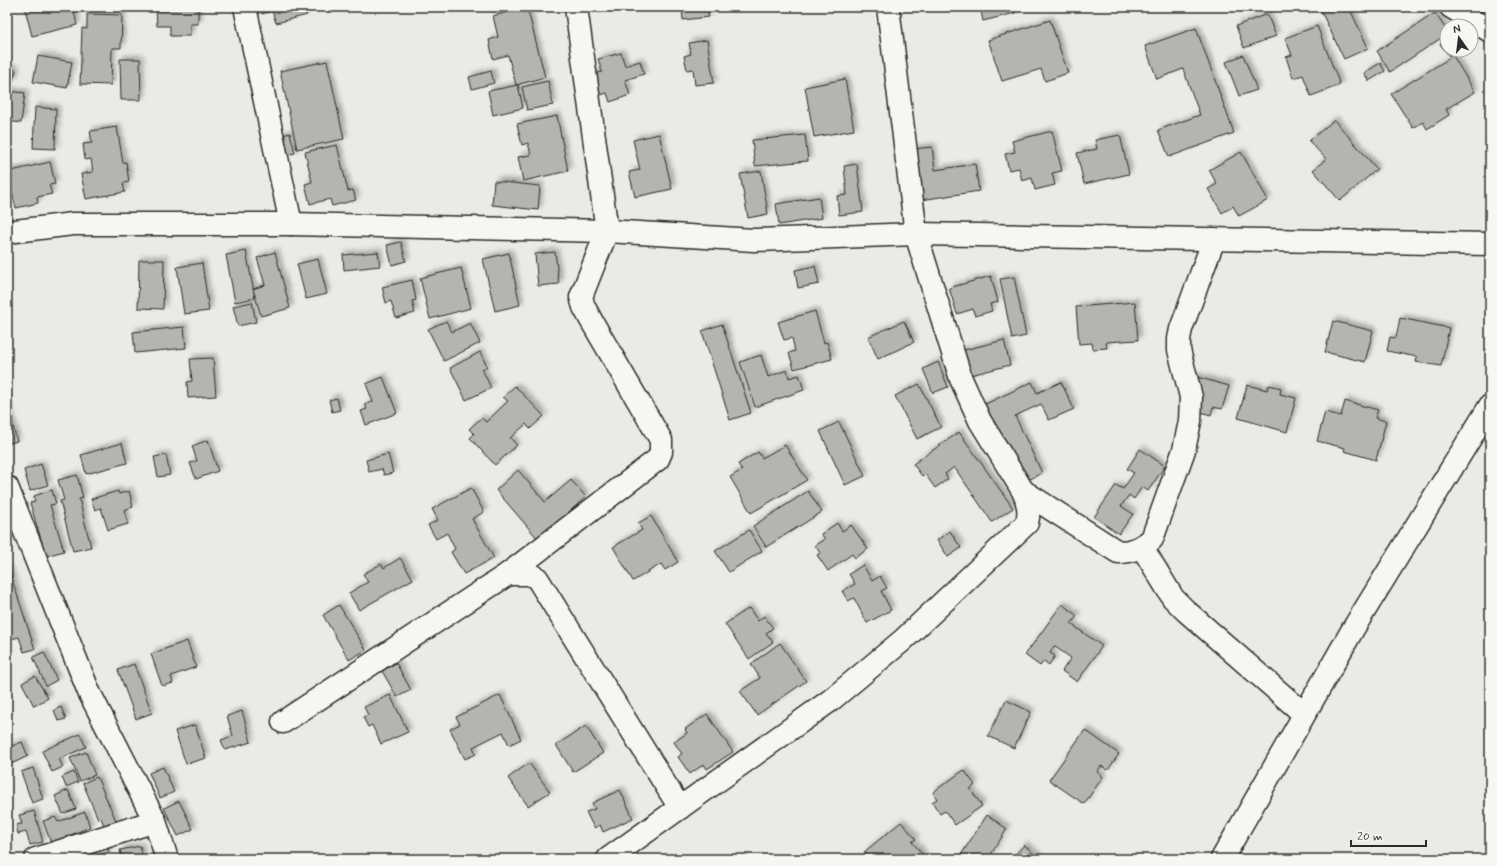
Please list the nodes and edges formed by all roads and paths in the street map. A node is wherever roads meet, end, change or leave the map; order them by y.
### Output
1 (245, 7) edge
2 (576, 7) edge
3 (888, 7) edge
4 (1451, 7) edge
5 (1490, 31) edge
6 (292, 224) junction
7 (606, 231) junction
8 (7, 232) edge
9 (916, 234) junction
10 (1214, 239) junction
11 (1490, 244) edge
12 (1490, 406) edge
13 (7, 486) edge
14 (1023, 491) junction
15 (1142, 547) junction
16 (508, 574) junction
17 (1304, 714) junction
18 (282, 722) dead end
19 (680, 808) junction
20 (155, 821) junction
21 (36, 859) edge
22 (167, 859) edge
23 (608, 859) edge
24 (1222, 859) edge

1 - 6 street
2 - 7 street
3 - 9 street
4 - 5 street
6 - 7 street
6 - 8 street
7 - 9 street
7 - 16 street
9 - 10 street
9 - 14 street
10 - 11 street
10 - 15 street
12 - 17 street
13 - 20 street
14 - 15 street
14 - 19 street
15 - 17 street
16 - 18 street
16 - 19 street
17 - 24 street
19 - 23 street
20 - 21 street
20 - 22 street

